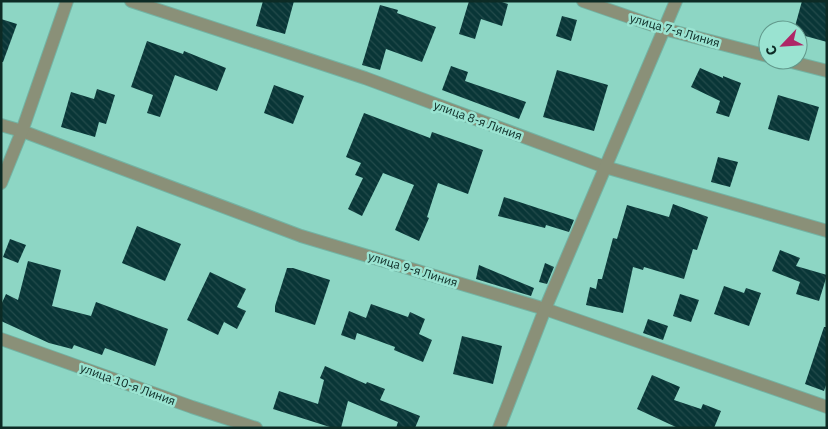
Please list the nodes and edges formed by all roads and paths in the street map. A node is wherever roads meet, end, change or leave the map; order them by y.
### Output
1 (67, 1) edge
2 (131, 1) edge
3 (583, 1) edge
4 (676, 1) edge
5 (664, 29) junction
6 (758, 53) edge
7 (808, 66) edge
8 (827, 71) edge
9 (1, 125) edge
10 (22, 131) junction
11 (605, 167) junction
12 (1, 183) edge
13 (827, 231) edge
14 (546, 309) junction
15 (1, 338) edge
16 (827, 407) edge
17 (256, 428) edge
18 (499, 428) edge

1 - 10 street
2 - 11 street, улица 8-я Линия
3 - 5 street, улица 7-я Линия
4 - 5 street
5 - 6 street, улица 7-я Линия
5 - 11 street
7 - 8 street
9 - 10 street, улица 9-я Линия
10 - 12 street
10 - 14 street, улица 9-я Линия
11 - 13 street, улица 8-я Линия
11 - 14 street
14 - 16 street, улица 9-я Линия
14 - 18 street
15 - 17 street, улица 10-я Линия

